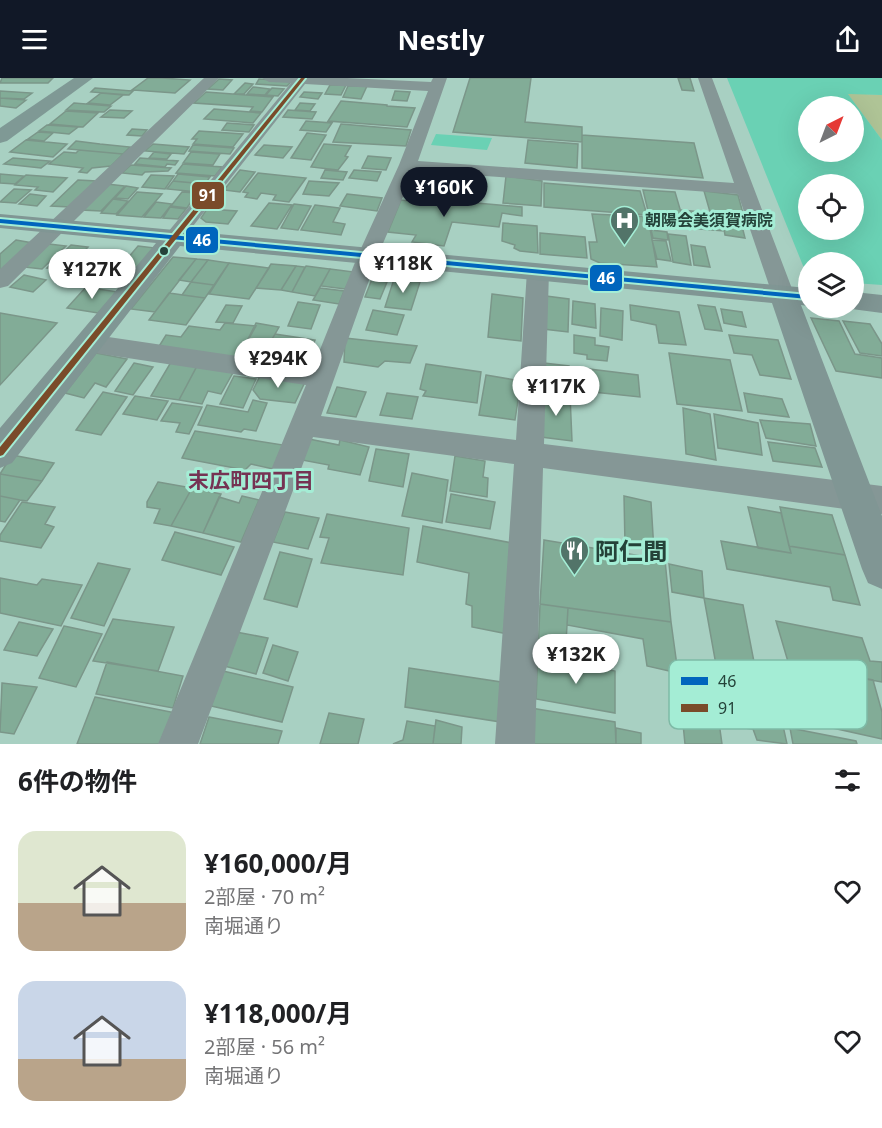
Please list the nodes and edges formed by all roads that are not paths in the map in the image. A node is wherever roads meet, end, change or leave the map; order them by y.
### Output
1 (85, 78) edge
2 (212, 78) edge
3 (269, 78) edge
4 (705, 78) edge
5 (302, 79) edge
6 (438, 82) edge
7 (0, 137) edge
8 (408, 165) junction
9 (745, 189) junction
10 (0, 221) edge
11 (57, 227) junction
12 (175, 236) junction
13 (368, 255) junction
14 (538, 271) junction
15 (0, 281) edge
16 (796, 296) edge
17 (864, 302) edge
18 (882, 304) edge
19 (88, 343) junction
20 (322, 378) junction
21 (304, 425) junction
22 (0, 453) edge
23 (529, 454) junction
24 (869, 498) edge
25 (882, 569) edge
26 (178, 744) edge
27 (515, 744) edge

1 - 7 main road
2 - 11 street
3 - 5 street
4 - 9 street
5 - 6 street
5 - 12 street
6 - 8 street
8 - 9 street
8 - 13 street
9 - 16 street
10 - 11 street
11 - 12 street
11 - 15 street
12 - 13 street
12 - 19 street
13 - 14 street
13 - 20 street
14 - 16 street
14 - 23 street
16 - 24 street
17 - 18 street
19 - 20 street
19 - 22 street
20 - 21 street
21 - 23 street
21 - 26 street
23 - 24 street
23 - 27 street
24 - 25 street

